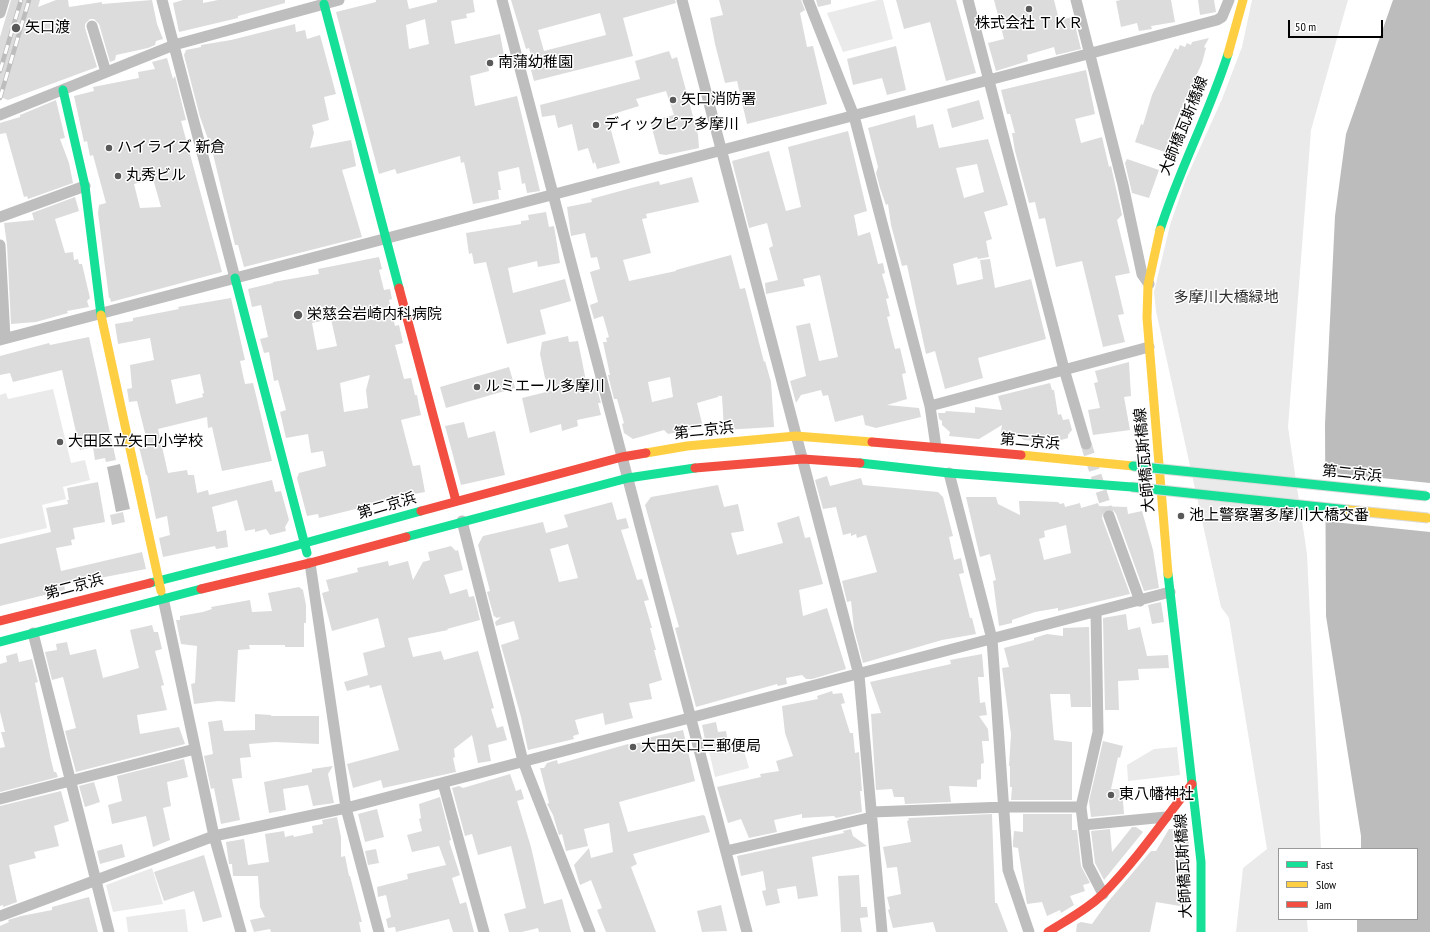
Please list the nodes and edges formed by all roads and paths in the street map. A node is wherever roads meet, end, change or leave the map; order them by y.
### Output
1 (4, 0) edge
2 (162, 0) edge
3 (339, 0) edge
4 (502, 0) edge
5 (682, 0) edge
6 (808, 0) edge
7 (968, 0) edge
8 (1076, 0) edge
9 (1229, 0) edge
10 (1243, 0) edge
11 (324, 2) edge
12 (0, 13) edge
13 (92, 26) dead end
14 (174, 45) junction
15 (1090, 54) junction
16 (106, 72) junction
17 (988, 80) junction
18 (63, 90) junction
19 (0, 115) edge
20 (854, 116) junction
21 (721, 152) junction
22 (85, 186) junction
23 (552, 195) junction
24 (0, 217) edge
25 (386, 238) junction
26 (0, 245) edge
27 (235, 278) junction
28 (1148, 284) junction
29 (101, 314) junction
30 (3, 339) edge
31 (1149, 347) junction
32 (1064, 370) junction
33 (930, 406) junction
34 (796, 436) junction
35 (1086, 444) tunnel mouth
36 (936, 447) junction
37 (622, 457) junction
38 (803, 460) junction
39 (949, 473) junction
40 (628, 478) junction
41 (1430, 496) edge
42 (456, 501) junction
43 (1109, 516) tunnel mouth
44 (1430, 518) edge
45 (462, 521) junction
46 (304, 544) junction
47 (310, 564) junction
48 (159, 579) junction
49 (1170, 592) junction
50 (163, 598) junction
51 (1140, 601) junction
52 (1096, 612) junction
53 (0, 621) edge
54 (32, 633) junction
55 (992, 639) junction
56 (0, 642) edge
57 (859, 675) junction
58 (691, 717) junction
59 (195, 750) junction
60 (523, 761) junction
61 (70, 781) junction
62 (443, 783) junction
63 (1192, 784) junction
64 (0, 799) edge
65 (1005, 807) junction
66 (1081, 807) junction
67 (346, 808) junction
68 (872, 814) junction
69 (1166, 817) junction
70 (1083, 825) junction
71 (214, 836) junction
72 (726, 851) junction
73 (96, 880) junction
74 (1103, 894) junction
75 (0, 916) edge
76 (109, 932) edge
77 (242, 932) edge
78 (379, 932) edge
79 (484, 932) edge
80 (590, 932) edge
81 (747, 932) edge
82 (882, 932) edge
83 (1030, 932) edge
84 (1048, 932) edge
85 (1201, 932) edge

1 - 12 street
2 - 14 street
3 - 11 street
4 - 23 street
5 - 21 street
6 - 20 street
7 - 17 street
8 - 15 street
9 - 15 street
10 - 28 main road, 大師橋瓦斯橋線
11 - 14 street
11 - 25 main road
13 - 16 street
14 - 16 street
14 - 27 street
15 - 17 street
15 - 28 street
16 - 18 street
17 - 20 street
17 - 32 street
18 - 19 street
18 - 22 main road
20 - 21 street
20 - 33 street
21 - 23 street
21 - 34 street
22 - 24 street
22 - 29 main road
23 - 25 street
23 - 37 street
25 - 27 street
25 - 42 main road
26 - 30 street
27 - 29 street
27 - 46 main road
28 - 31 main road, 大師橋瓦斯橋線
29 - 30 street
29 - 48 main road
31 - 32 street
31 - 49 main road, 大師橋瓦斯橋線
32 - 33 street
32 - 35 street
33 - 36 street
34 - 36 main road, 第二京浜
34 - 37 main road, 第二京浜
34 - 38 street
36 - 41 main road, 第二京浜, bridge
37 - 40 street
37 - 42 main road, 第二京浜
38 - 39 main road
38 - 40 main road
38 - 57 street
39 - 44 main road, bridge
39 - 55 street
40 - 45 main road
40 - 58 street
42 - 46 main road, 第二京浜
43 - 51 street
45 - 47 main road
45 - 60 street
46 - 47 main road
46 - 48 main road, 第二京浜
47 - 50 main road
47 - 67 street
48 - 50 main road
48 - 53 main road, 第二京浜
49 - 51 street
49 - 63 main road, 大師橋瓦斯橋線
50 - 54 main road
50 - 59 street
51 - 52 street
52 - 55 street
52 - 66 street
54 - 56 main road
54 - 61 street
55 - 57 street
55 - 65 street
57 - 58 street
57 - 68 street
58 - 60 street
58 - 72 street
59 - 61 street
59 - 71 street
60 - 62 street
60 - 80 street
61 - 64 street
61 - 73 street
62 - 67 street
62 - 79 street
63 - 69 main road
63 - 85 main road, 大師橋瓦斯橋線
65 - 66 street
65 - 68 street
65 - 83 street
66 - 70 street
67 - 71 street
67 - 78 street
68 - 72 street
68 - 82 street
69 - 70 street
69 - 74 main road
70 - 74 street
71 - 73 street
71 - 77 street
72 - 81 street
73 - 75 street
73 - 76 street
74 - 84 main road

